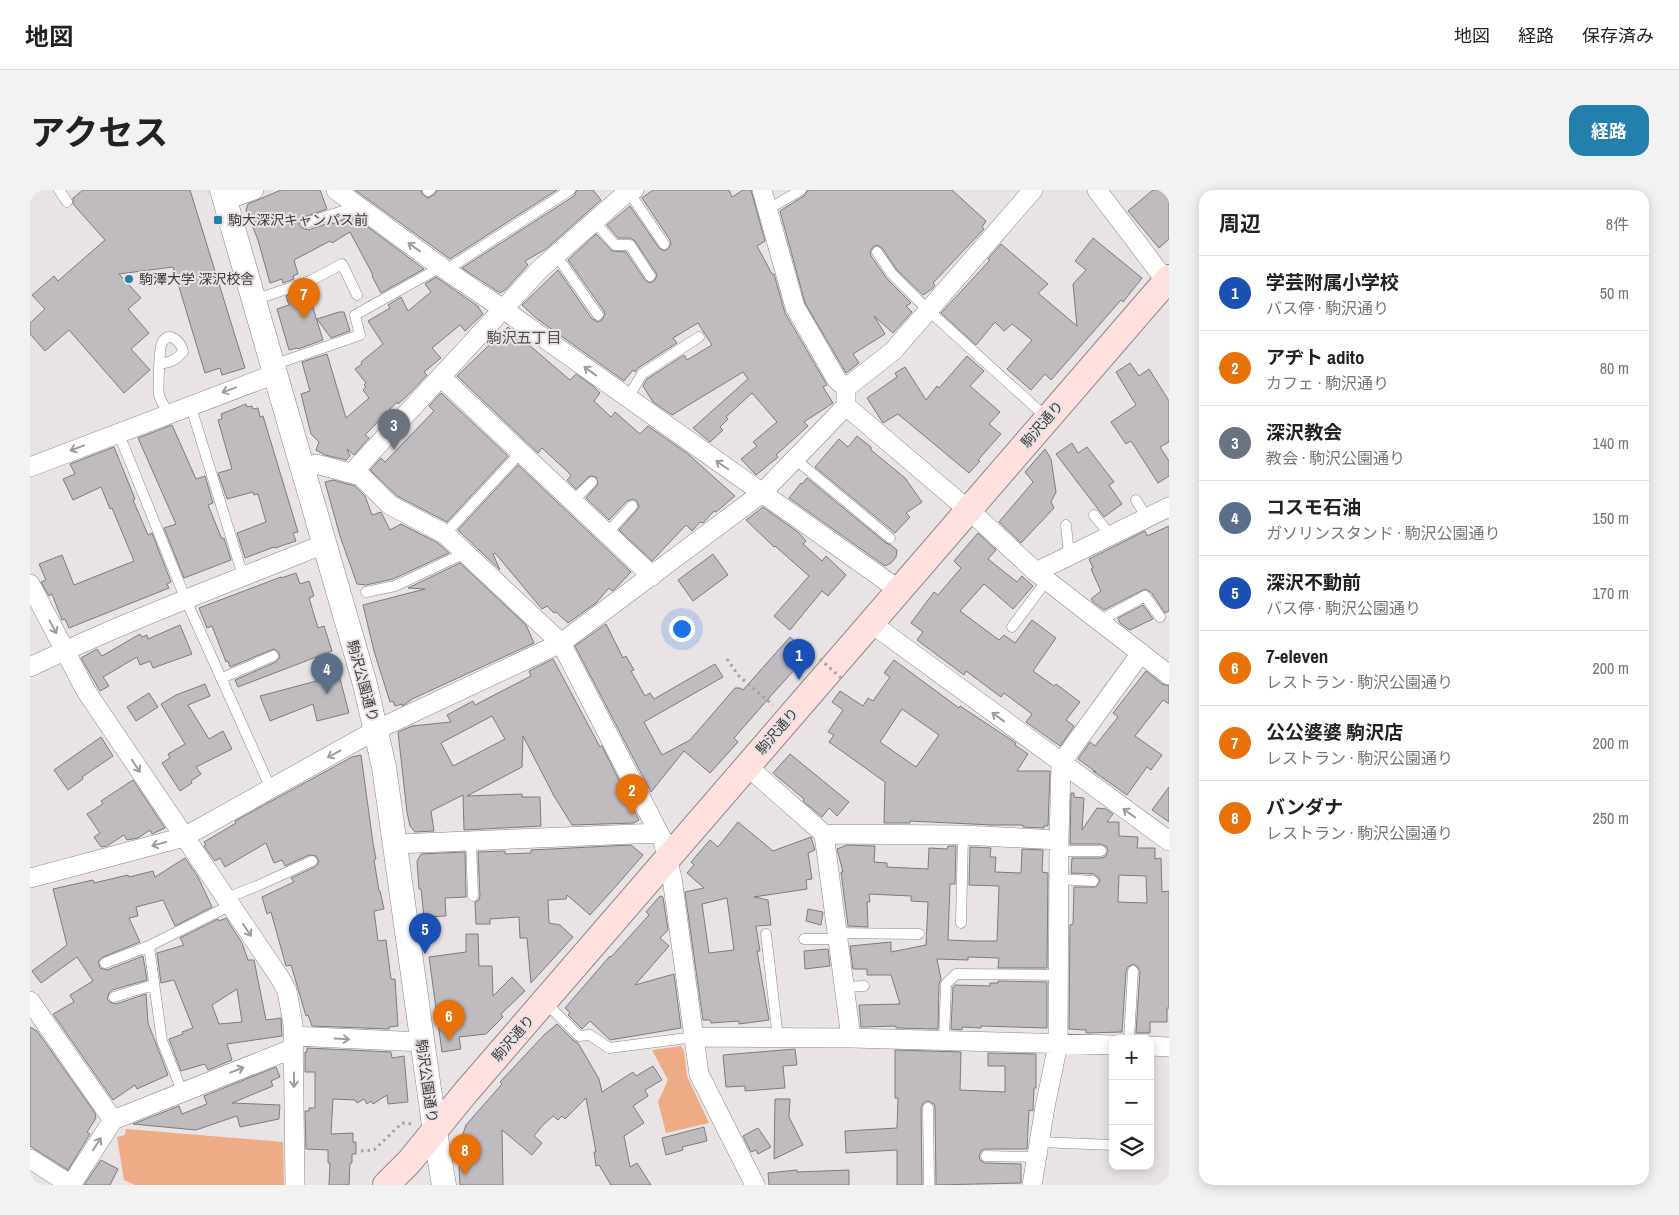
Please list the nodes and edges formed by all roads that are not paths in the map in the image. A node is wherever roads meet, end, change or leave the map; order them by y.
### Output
1 (60, 190) edge
2 (254, 190) edge
3 (336, 190) edge
4 (570, 190) edge
5 (762, 190) edge
6 (801, 190) edge
7 (1033, 190) edge
8 (1097, 190) edge
9 (625, 192) edge
10 (224, 195) edge
11 (67, 202) dead end
12 (358, 206) junction
13 (767, 210) junction
14 (594, 221) junction
15 (306, 223) dead end
16 (664, 244) dead end
17 (877, 252) dead end
18 (556, 255) junction
19 (444, 269) junction
20 (650, 276) dead end
21 (1168, 282) edge
22 (358, 295) dead end
23 (254, 300) junction
24 (503, 309) junction
25 (928, 310) junction
26 (598, 315) dead end
27 (699, 337) dead end
28 (160, 364) dead end
29 (274, 369) junction
30 (441, 377) junction
31 (846, 397) junction
32 (628, 398) junction
33 (190, 404) junction
34 (168, 413) junction
35 (1047, 418) junction
36 (118, 432) junction
37 (521, 452) junction
38 (795, 459) junction
39 (30, 466) edge
40 (303, 467) junction
41 (352, 473) junction
42 (592, 482) dead end
43 (762, 493) junction
44 (1136, 500) dead end
45 (573, 501) junction
46 (632, 506) dead end
47 (1169, 507) edge
48 (968, 510) junction
49 (1094, 514) dead end
50 (1147, 518) junction
51 (1066, 525) dead end
52 (606, 533) junction
53 (445, 534) junction
54 (1111, 536) junction
55 (890, 538) dead end
56 (324, 544) junction
57 (465, 553) junction
58 (1069, 556) junction
59 (243, 576) junction
60 (652, 576) junction
61 (1042, 576) junction
62 (30, 584) edge
63 (899, 590) junction
64 (366, 592) dead end
65 (186, 600) junction
66 (1160, 618) dead end
67 (1099, 620) junction
68 (871, 623) junction
69 (1012, 627) dead end
70 (561, 643) junction
71 (65, 650) junction
72 (1141, 653) junction
73 (273, 656) dead end
74 (30, 667) edge
75 (1169, 675) edge
76 (222, 678) junction
77 (376, 730) junction
78 (1061, 764) junction
79 (747, 766) junction
80 (271, 789) junction
81 (659, 833) junction
82 (824, 834) junction
83 (964, 835) junction
84 (184, 837) junction
85 (471, 841) junction
86 (396, 844) junction
87 (1168, 844) edge
88 (1059, 845) junction
89 (1101, 851) dead end
90 (668, 860) junction
91 (312, 861) dead end
92 (30, 878) edge
93 (1058, 879) junction
94 (1093, 881) dead end
95 (473, 896) dead end
96 (229, 902) junction
97 (961, 923) dead end
98 (766, 934) dead end
99 (919, 934) dead end
100 (836, 936) junction
101 (804, 939) dead end
102 (149, 946) junction
103 (105, 963) dead end
104 (1133, 971) dead end
105 (1059, 975) junction
106 (153, 985) junction
107 (114, 997) dead end
108 (30, 1001) edge
109 (545, 1002) junction
110 (1130, 1035) edge
111 (695, 1037) junction
112 (778, 1038) junction
113 (851, 1038) junction
114 (944, 1041) junction
115 (294, 1042) junction
116 (422, 1042) junction
117 (1058, 1044) junction
118 (1109, 1045) edge
119 (1154, 1046) edge
120 (1169, 1047) edge
121 (182, 1091) junction
122 (928, 1108) dead end
123 (113, 1120) junction
124 (425, 1128) junction
125 (1109, 1145) edge
126 (1038, 1150) junction
127 (986, 1156) dead end
128 (30, 1159) edge
129 (71, 1185) edge
130 (295, 1185) edge
131 (386, 1185) edge
132 (444, 1185) edge
133 (755, 1185) edge
134 (929, 1185) edge
135 (1032, 1185) edge

1 - 11 lane
2 - 10 street
3 - 12 street
4 - 19 lane
5 - 13 street
6 - 13 lane
7 - 25 street
8 - 21 street
9 - 14 street
9 - 16 lane
10 - 23 street, 駒沢公園通り
12 - 15 lane
19 -> 12 street
13 - 31 street
14 - 18 street
14 - 20 lane
17 - 25 lane
18 - 24 street
18 - 26 lane
19 - 24 street
19 - 29 lane
21 - 35 main road, 駒沢通り
22 - 23 lane
23 - 29 street, 駒沢公園通り
24 - 30 street
32 -> 24 street
25 - 31 street
25 - 35 lane
27 - 32 lane
28 - 34 lane
29 -> 33 street
29 - 40 street, 駒沢公園通り
30 - 37 street
30 - 41 street
31 - 38 street
31 - 48 street
43 -> 32 street
33 - 34 street
33 - 59 lane
34 - 36 street
35 - 48 main road, 駒沢通り
36 -> 39 street
36 - 65 lane
37 - 45 street
37 - 53 lane
38 - 43 street
38 - 55 lane
40 - 41 street
40 - 56 street, 駒沢公園通り
41 - 53 street
42 - 45 lane
43 - 60 street
43 - 63 street
44 - 50 lane
45 - 52 street
46 - 52 lane
47 - 50 street
48 - 61 street
48 - 63 main road, 駒沢通り
49 - 54 lane
50 - 54 street
51 - 58 lane
52 - 60 street
53 - 57 street
54 - 58 street
56 - 59 street
56 - 77 street, 駒沢公園通り
57 - 64 lane
57 - 70 street
58 - 61 street
59 - 65 street
60 - 70 street
61 - 67 street
61 - 69 lane
62 -> 71 street
63 - 68 main road, 駒沢通り
65 - 71 street
65 - 76 lane
66 - 67 lane
67 - 72 street
78 -> 68 street
68 - 79 main road, 駒沢通り
70 - 77 street
70 - 81 street
71 - 74 street
71 -> 84 street
72 - 75 street
72 - 78 street
73 - 76 lane
76 - 80 lane
77 -> 80 street
77 - 86 street, 駒沢公園通り
87 -> 78 street
78 - 88 street
79 - 82 street
79 - 90 main road, 駒沢通り
80 - 84 street
81 - 85 street
81 - 90 street
82 - 83 street
82 - 100 street
83 - 88 street
83 - 97 lane
84 -> 92 street
84 - 96 street
85 - 86 street
85 - 95 lane
86 - 116 street, 駒沢公園通り
88 - 89 lane
88 - 93 street
90 - 109 main road, 駒沢通り
90 - 111 street
91 - 96 lane
93 - 94 lane
93 - 105 street
96 - 102 lane
96 -> 115 street
98 - 112 lane
99 - 100 lane
100 - 101 lane
100 - 113 street
102 - 103 lane
102 - 106 lane
104 - 110 lane
105 - 114 lane
105 - 117 street
106 - 107 lane
106 - 121 lane
108 - 123 street
109 - 111 lane
109 - 124 main road, 駒沢通り
111 - 112 street
111 - 133 street
112 - 113 street
113 - 114 street
114 - 117 street
115 -> 116 street
121 -> 115 street
115 -> 130 street
116 - 124 street, 駒沢公園通り
117 - 118 street
117 - 126 street
119 - 120 street
121 - 123 street
122 - 134 lane
129 -> 123 street
124 - 131 main road, 駒沢通り
124 - 132 street, 駒沢公園通り
125 - 126 lane
126 - 127 lane
126 - 135 street
128 - 129 street

